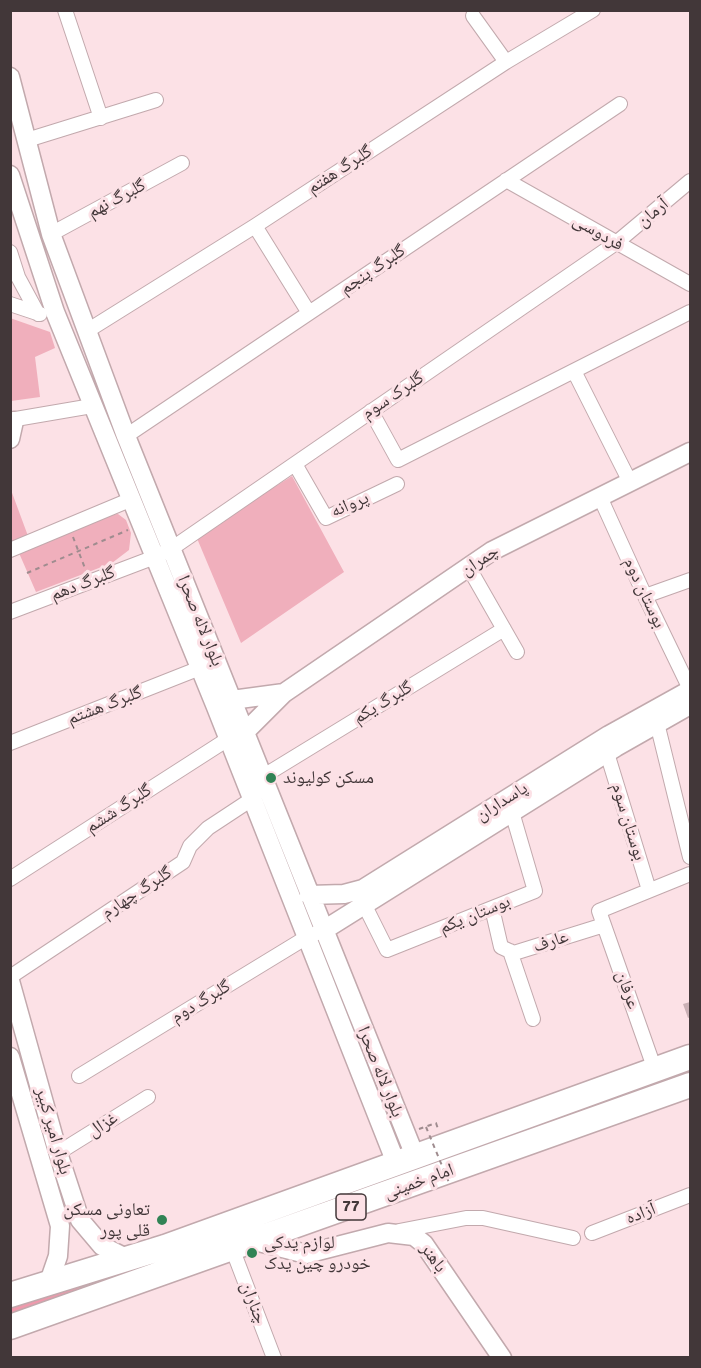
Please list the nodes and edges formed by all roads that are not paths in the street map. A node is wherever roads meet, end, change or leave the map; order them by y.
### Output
1 (65, 10) edge
2 (593, 10) edge
3 (472, 16) dead end
4 (506, 62) junction
5 (10, 77) edge
6 (156, 100) dead end
7 (620, 104) dead end
8 (16, 115) edge
9 (101, 118) junction
10 (27, 140) junction
11 (182, 163) dead end
12 (10, 175) edge
13 (506, 180) junction
14 (690, 182) edge
15 (684, 195) edge
16 (255, 226) junction
17 (51, 234) junction
18 (616, 243) junction
19 (10, 252) edge
20 (690, 284) edge
21 (10, 304) edge
22 (690, 312) edge
23 (46, 313) junction
24 (309, 313) junction
25 (87, 331) junction
26 (574, 371) junction
27 (93, 406) junction
28 (371, 411) junction
29 (12, 420) edge
30 (126, 436) junction
31 (10, 439) edge
32 (690, 452) edge
33 (295, 464) junction
34 (630, 482) junction
35 (397, 484) dead end
36 (600, 497) junction
37 (132, 499) junction
38 (10, 550) edge
39 (163, 553) junction
40 (468, 568) junction
41 (690, 580) edge
42 (645, 596) junction
43 (10, 612) edge
44 (504, 629) junction
45 (517, 652) dead end
46 (200, 668) junction
47 (690, 689) edge
48 (284, 693) junction
49 (224, 704) junction
50 (690, 705) edge
51 (657, 723) junction
52 (245, 732) junction
53 (228, 739) junction
54 (10, 743) edge
55 (607, 753) junction
56 (262, 777) junction
57 (252, 799) junction
58 (508, 806) junction
59 (685, 810) edge
60 (690, 857) edge
61 (690, 874) edge
62 (10, 879) edge
63 (649, 890) junction
64 (309, 895) junction
65 (364, 904) junction
66 (492, 908) junction
67 (604, 925) junction
68 (316, 934) junction
69 (510, 951) junction
70 (10, 979) edge
71 (533, 1020) dead end
72 (10, 1057) edge
73 (690, 1057) edge
74 (655, 1070) junction
75 (79, 1076) dead end
76 (690, 1085) edge
77 (588, 1094) junction
78 (148, 1097) dead end
79 (18, 1108) edge
80 (597, 1118) junction
81 (58, 1153) junction
82 (405, 1160) junction
83 (690, 1195) edge
84 (287, 1230) junction
85 (388, 1233) junction
86 (592, 1233) dead end
87 (573, 1238) dead end
88 (243, 1245) junction
89 (294, 1253) junction
90 (168, 1258) junction
91 (128, 1259) junction
92 (48, 1285) junction
93 (10, 1295) edge
94 (10, 1327) edge
95 (274, 1358) edge
96 (502, 1358) edge

1 - 9 street
2 - 4 street, گلبرگ هفتم
3 - 4 street
4 - 16 street, گلبرگ هفتم
5 - 8 main road, بلوار لاله صحرا
6 - 9 street
7 - 13 street, گلبرگ پنجم
8 - 10 main road, بلوار لاله صحرا
9 - 10 street
10 - 17 main road, بلوار لاله صحرا
11 - 17 street, گلبرگ نهم
12 - 23 main road, بلوار لاله صحرا
13 - 18 street, فردوسی
13 - 24 street, گلبرگ پنجم
14 - 15 street, آرمان
15 - 18 street, آرمان
16 - 24 street
16 - 25 street, گلبرگ هفتم
17 - 25 main road, بلوار لاله صحرا
18 - 20 street, فردوسی
18 - 28 street, گلبرک سوم
19 - 23 street
21 - 23 street
22 - 26 street
23 - 27 main road, بلوار لاله صحرا
24 - 30 street, گلبرگ پنجم
25 - 30 main road, بلوار لاله صحرا
26 - 28 street
26 - 34 street
27 - 29 street
27 - 37 main road, بلوار لاله صحرا
28 - 33 street, گلبرک سوم
29 - 31 main road
30 - 39 main road, بلوار لاله صحرا
32 - 34 main road, چمران
33 - 35 street, پروانه
33 - 39 street, گلبرک سوم
34 - 36 main road, چمران
36 - 40 main road, چمران
36 - 42 street, بوستان دوم
37 - 38 street
37 - 39 main road, بلوار لاله صحرا
39 - 43 street, گلبرگ دهم
39 - 46 main road, بلوار لاله صحرا
39 - 49 main road, بلوار لاله صحرا
40 - 44 street
40 - 48 main road, چمران
41 - 42 street
42 - 47 street, بوستان دوم
44 - 45 street
44 - 56 street, گلبرگ یکم
46 - 49 main road, بلوار لاله صحرا
46 - 54 street, گلبرگ هشتم
47 - 58 main road, پاسداران
48 - 49 main road, چمران
48 - 52 main road, چمران
49 - 52 main road, بلوار لاله صحرا
49 - 53 main road, بلوار لاله صحرا
50 - 51 main road, پاسداران
51 - 55 main road, پاسداران
51 - 59 street
52 - 53 main road, چمران
52 - 56 main road, بلوار لاله صحرا
53 - 57 main road, بلوار لاله صحرا
53 - 62 street, گلبرگ ششم
55 - 58 main road, پاسداران
55 - 63 street, بوستان سوم
56 - 64 main road, بلوار لاله صحرا
57 - 68 main road, بلوار لاله صحرا
57 - 70 street, گلبرگ چهارم
58 - 64 main road, پاسداران
58 - 65 main road, پاسداران
58 - 66 street, بوستان یکم
59 - 60 street
61 - 63 street
63 - 67 street, عرفان
64 - 68 main road, بلوار لاله صحرا
65 - 66 street, بوستان یکم
65 - 68 main road, پاسداران
66 - 69 street, عارف
67 - 69 street, عارف
67 - 74 street, عرفان
68 - 75 street, گلبرگ دوم
68 - 82 main road, بلوار لاله صحرا
69 - 71 street
70 - 81 main road, بلوار امیر کبیر
72 - 79 main road
73 - 74 highway, امام خمینی / 77
74 - 77 highway, امام خمینی / 77
76 - 80 highway, امام خمینی / 77
77 - 80 highway
77 - 82 highway, امام خمینی / 77
78 - 81 street, غزال
79 - 92 main road
80 - 84 highway, امام خمینی / 77
81 - 91 main road, بلوار امیر کبیر
82 - 90 highway, امام خمینی / 77
83 - 86 street, آزاده
84 - 88 highway, امام خمینی / 77
84 - 89 main road
85 - 87 street
85 - 89 main road, باهنر
85 - 96 main road, باهنر
88 - 89 main road, باهنر
88 - 90 highway, امام خمینی / 77
88 - 95 street, چناران
90 - 91 highway, امام خمینی / 77
90 - 94 highway, امام خمینی / 77
91 - 92 highway, امام خمینی / 77
92 - 93 highway, امام خمینی / 77

